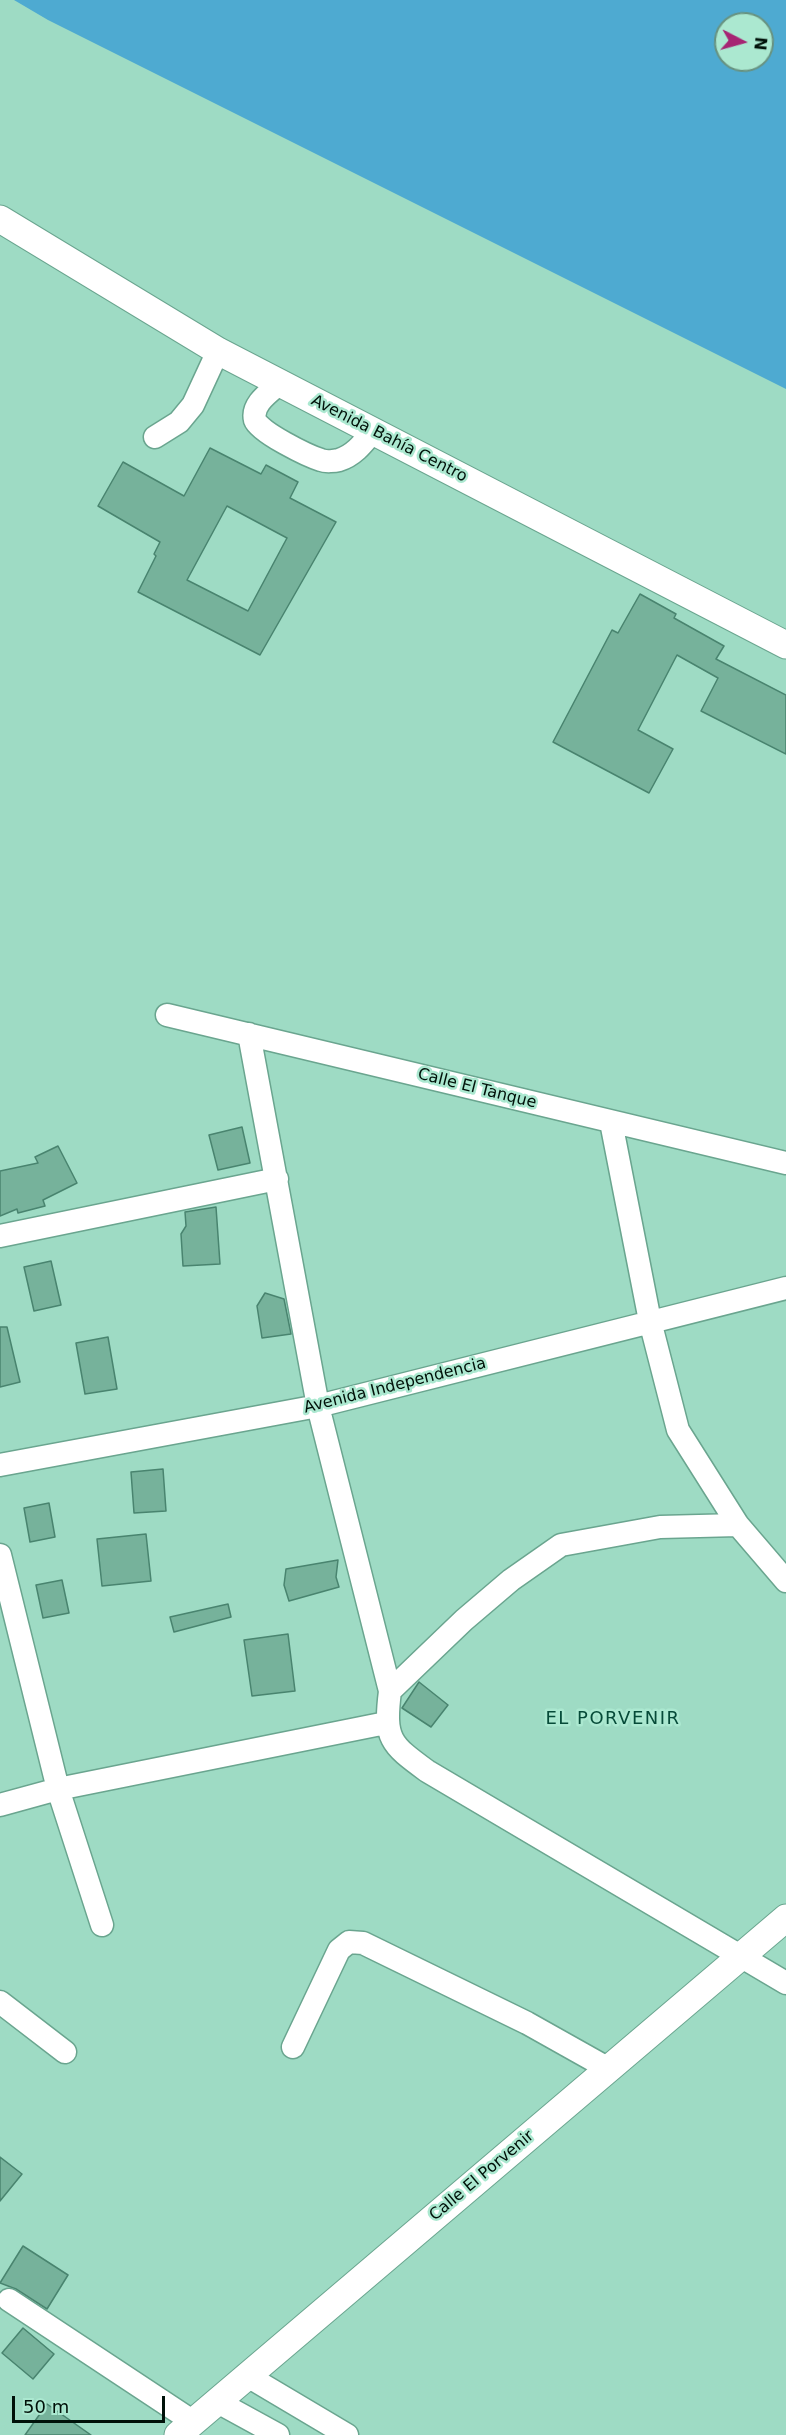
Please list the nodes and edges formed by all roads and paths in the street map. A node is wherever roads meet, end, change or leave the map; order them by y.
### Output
1 (0, 219) edge
2 (218, 351) junction
3 (280, 383) junction
4 (374, 430) junction
5 (155, 437) dead end
6 (786, 645) edge
7 (167, 1015) dead end
8 (249, 1034) junction
9 (611, 1122) junction
10 (786, 1163) edge
11 (277, 1179) junction
12 (0, 1236) edge
13 (786, 1288) edge
14 (650, 1321) junction
15 (318, 1406) junction
16 (0, 1465) edge
17 (738, 1525) junction
18 (0, 1555) edge
19 (786, 1581) edge
20 (390, 1692) junction
21 (386, 1723) junction
22 (58, 1789) junction
23 (0, 1805) edge
24 (786, 1917) edge
25 (102, 1925) dead end
26 (742, 1958) junction
27 (786, 1983) edge
28 (0, 2002) edge
29 (293, 2047) dead end
30 (65, 2052) dead end
31 (609, 2069) junction
32 (9, 2300) dead end
33 (246, 2375) junction
34 (216, 2401) junction
35 (185, 2428) edge
36 (278, 2435) edge
37 (347, 2435) edge

1 - 2 main road, Avenida Bahía Centro
2 - 3 main road, Avenida Bahía Centro
2 - 5 street
3 - 4 main road, Avenida Bahía Centro
3 - 4 street
4 - 6 main road, Avenida Bahía Centro
7 - 8 street, Calle El Tanque
8 - 9 street, Calle El Tanque
8 - 11 street
9 - 10 street, Calle El Tanque
9 - 14 street
11 - 12 street
11 - 15 street
13 - 14 street, Avenida Independencia
14 - 15 street, Avenida Independencia
14 - 17 street
15 - 16 street, Avenida Independencia
15 - 20 street
17 - 19 street
17 - 20 street
18 - 22 street
20 - 21 street
21 - 22 street
21 - 26 street
22 - 23 street
22 - 25 street
24 - 26 main road, Calle El Porvenir
26 - 27 street
26 - 31 main road, Calle El Porvenir
28 - 30 street
29 - 31 street
31 - 33 main road, Calle El Porvenir
32 - 35 street
33 - 34 main road, Calle El Porvenir
33 - 37 street
34 - 35 main road, Calle El Porvenir
34 - 36 street

